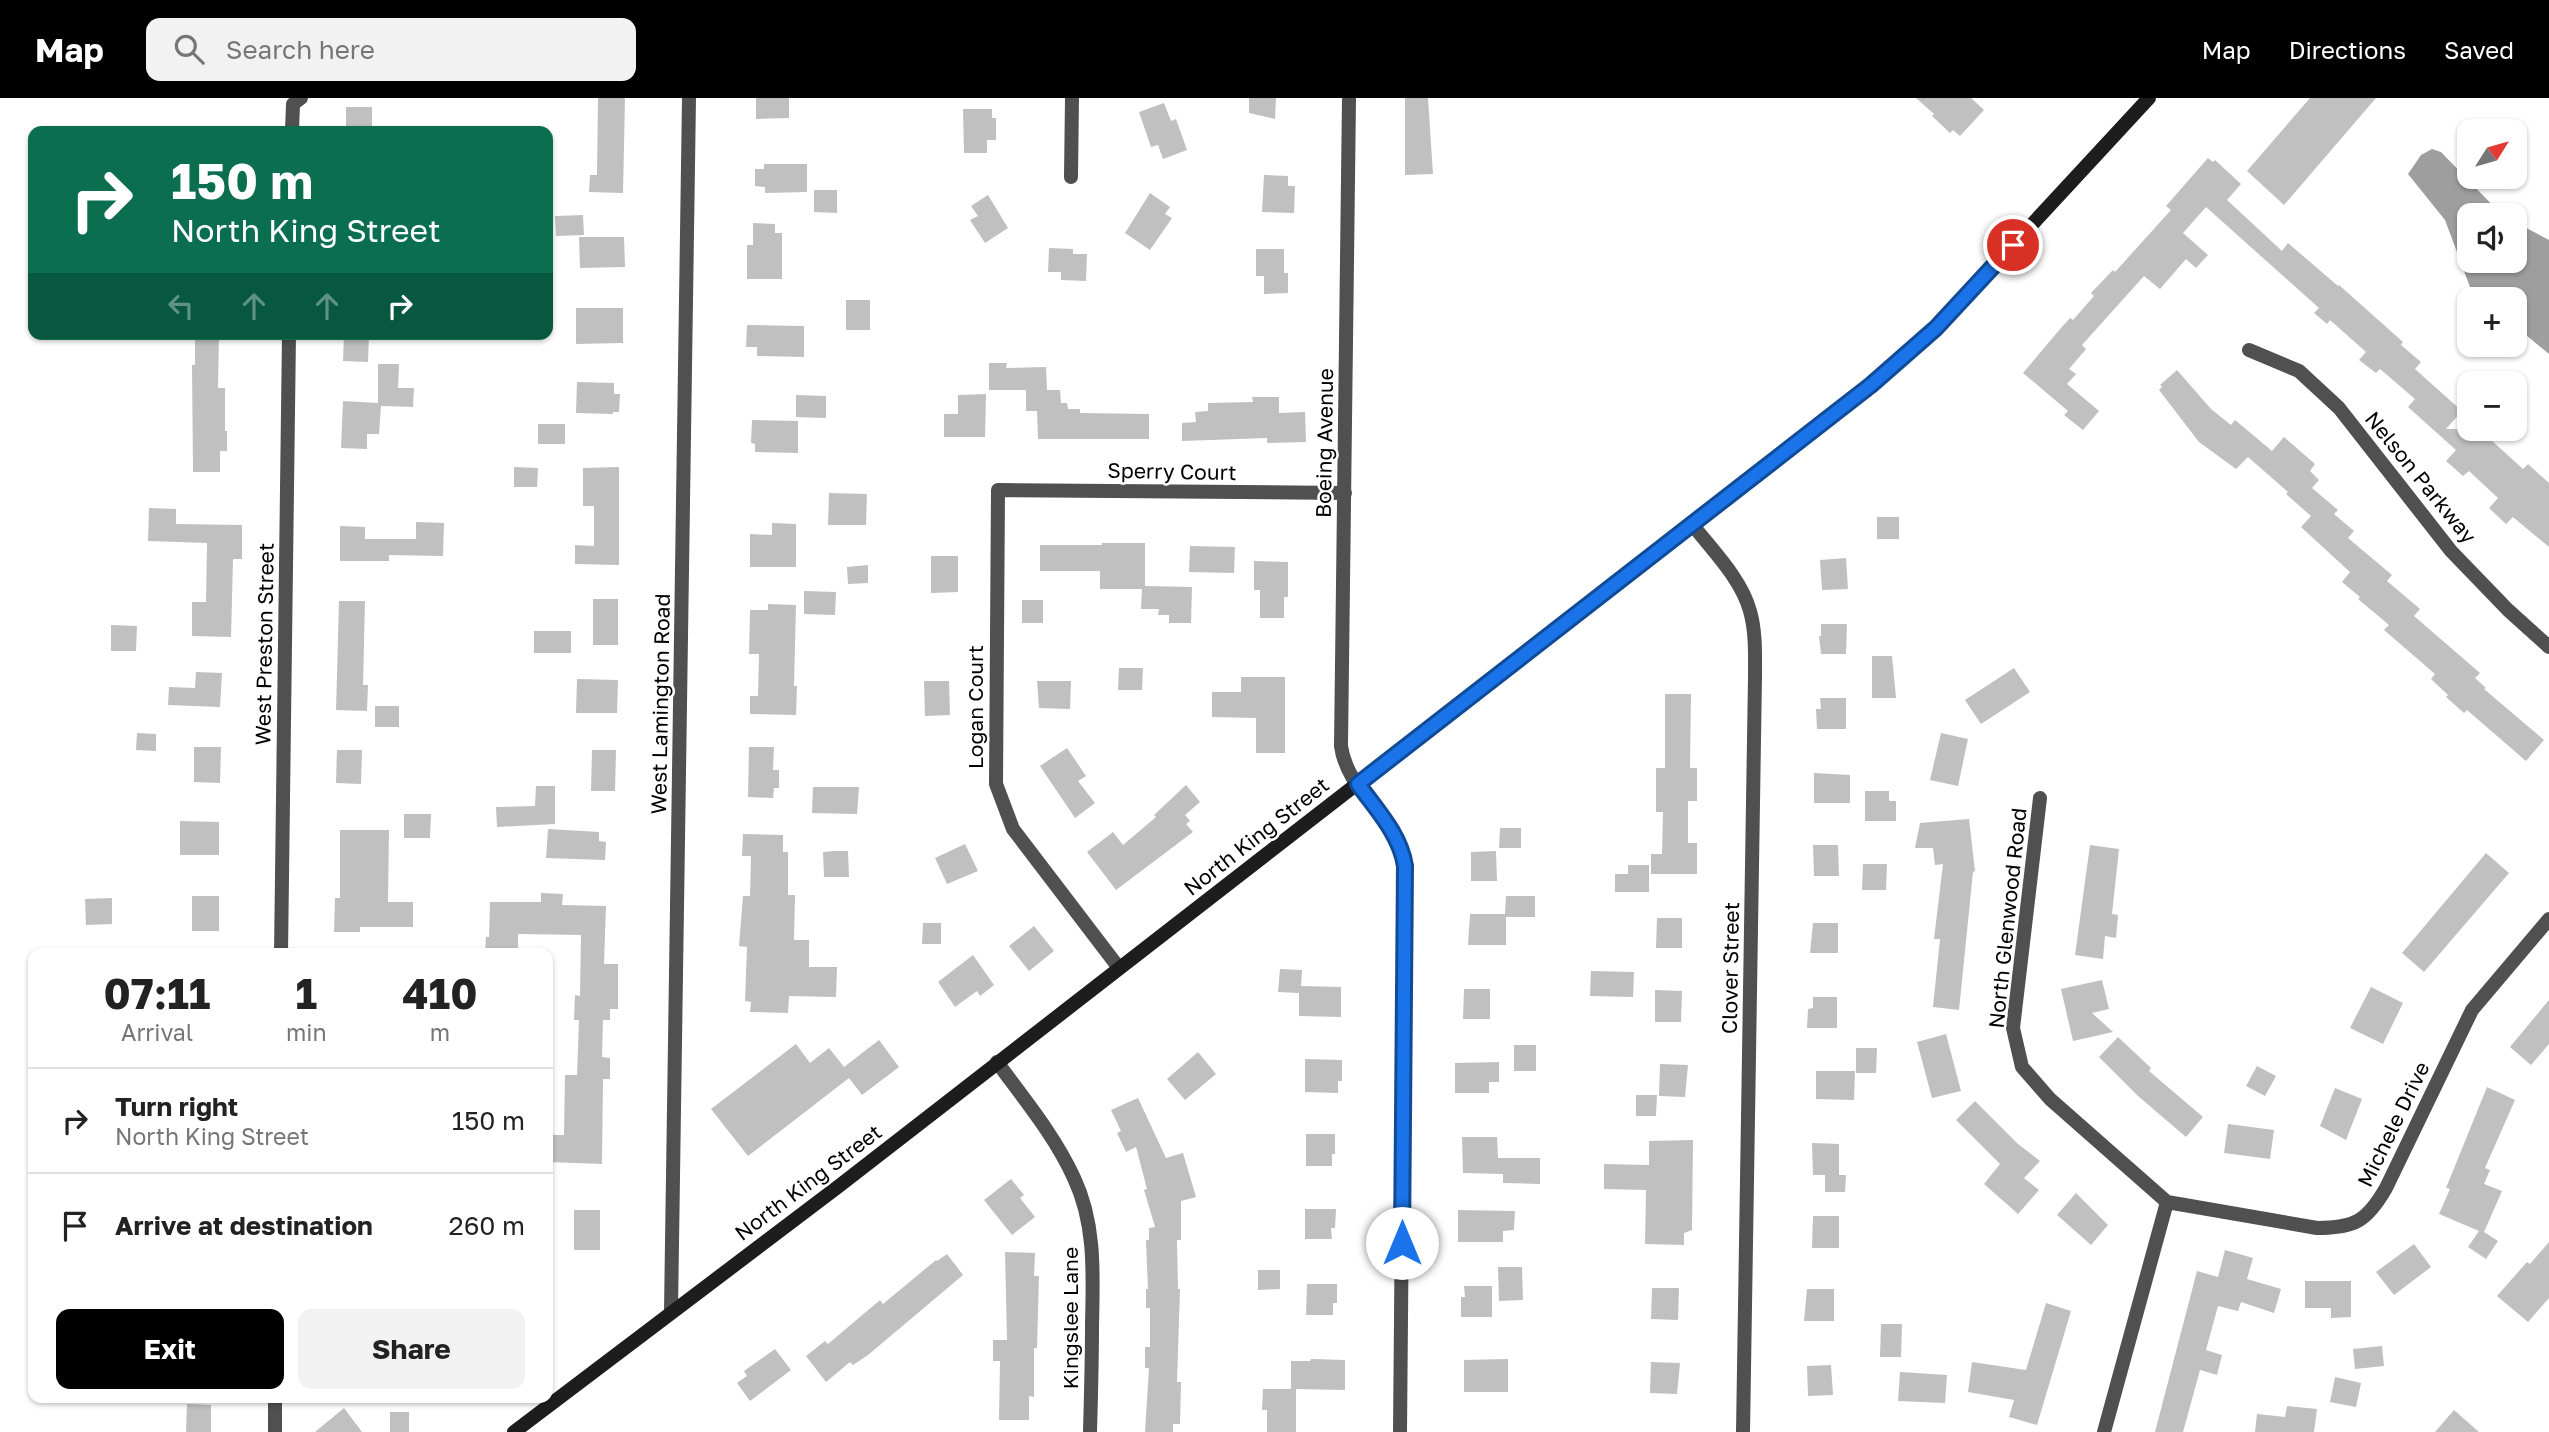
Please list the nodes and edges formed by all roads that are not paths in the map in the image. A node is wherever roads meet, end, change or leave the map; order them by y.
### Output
1 (689, 98) edge
2 (1072, 98) edge
3 (1349, 98) edge
4 (2149, 98) edge
5 (297, 101) edge
6 (293, 126) edge
7 (1071, 177) dead end
8 (289, 340) edge
9 (2249, 350) dead end
10 (998, 490) joint
11 (1345, 494) junction
12 (1692, 524) junction
13 (2549, 647) edge
14 (1358, 784) junction
15 (2040, 798) dead end
16 (2549, 919) edge
17 (281, 948) edge
18 (1119, 968) junction
19 (997, 1062) junction
20 (2167, 1202) junction
21 (671, 1311) junction
22 (275, 1403) edge
23 (532, 1427) edge
24 (275, 1432) edge
25 (514, 1432) edge
26 (1090, 1432) edge
27 (1400, 1432) edge
28 (1744, 1432) edge
29 (2104, 1432) edge

1 - 21 street, West Lamington Road
2 - 7 street
3 - 11 street, Boeing Avenue
4 - 12 main road, North King Street
5 - 6 street
8 - 17 street, West Preston Street
9 - 13 street, Nelson Parkway
10 - 11 street, Sperry Court
10 - 18 street, Logan Court
11 - 14 street, Boeing Avenue
12 - 14 main road, North King Street
12 - 28 street, Clover Street
14 - 18 main road, North King Street
14 - 27 street, Boeing Avenue
15 - 20 street, North Glenwood Road
16 - 20 street, Michele Drive
18 - 19 main road, North King Street
19 - 21 main road, North King Street
19 - 26 street, Kingslee Lane
20 - 29 street
21 - 23 main road, North King Street
22 - 24 street
23 - 25 main road, North King Street

